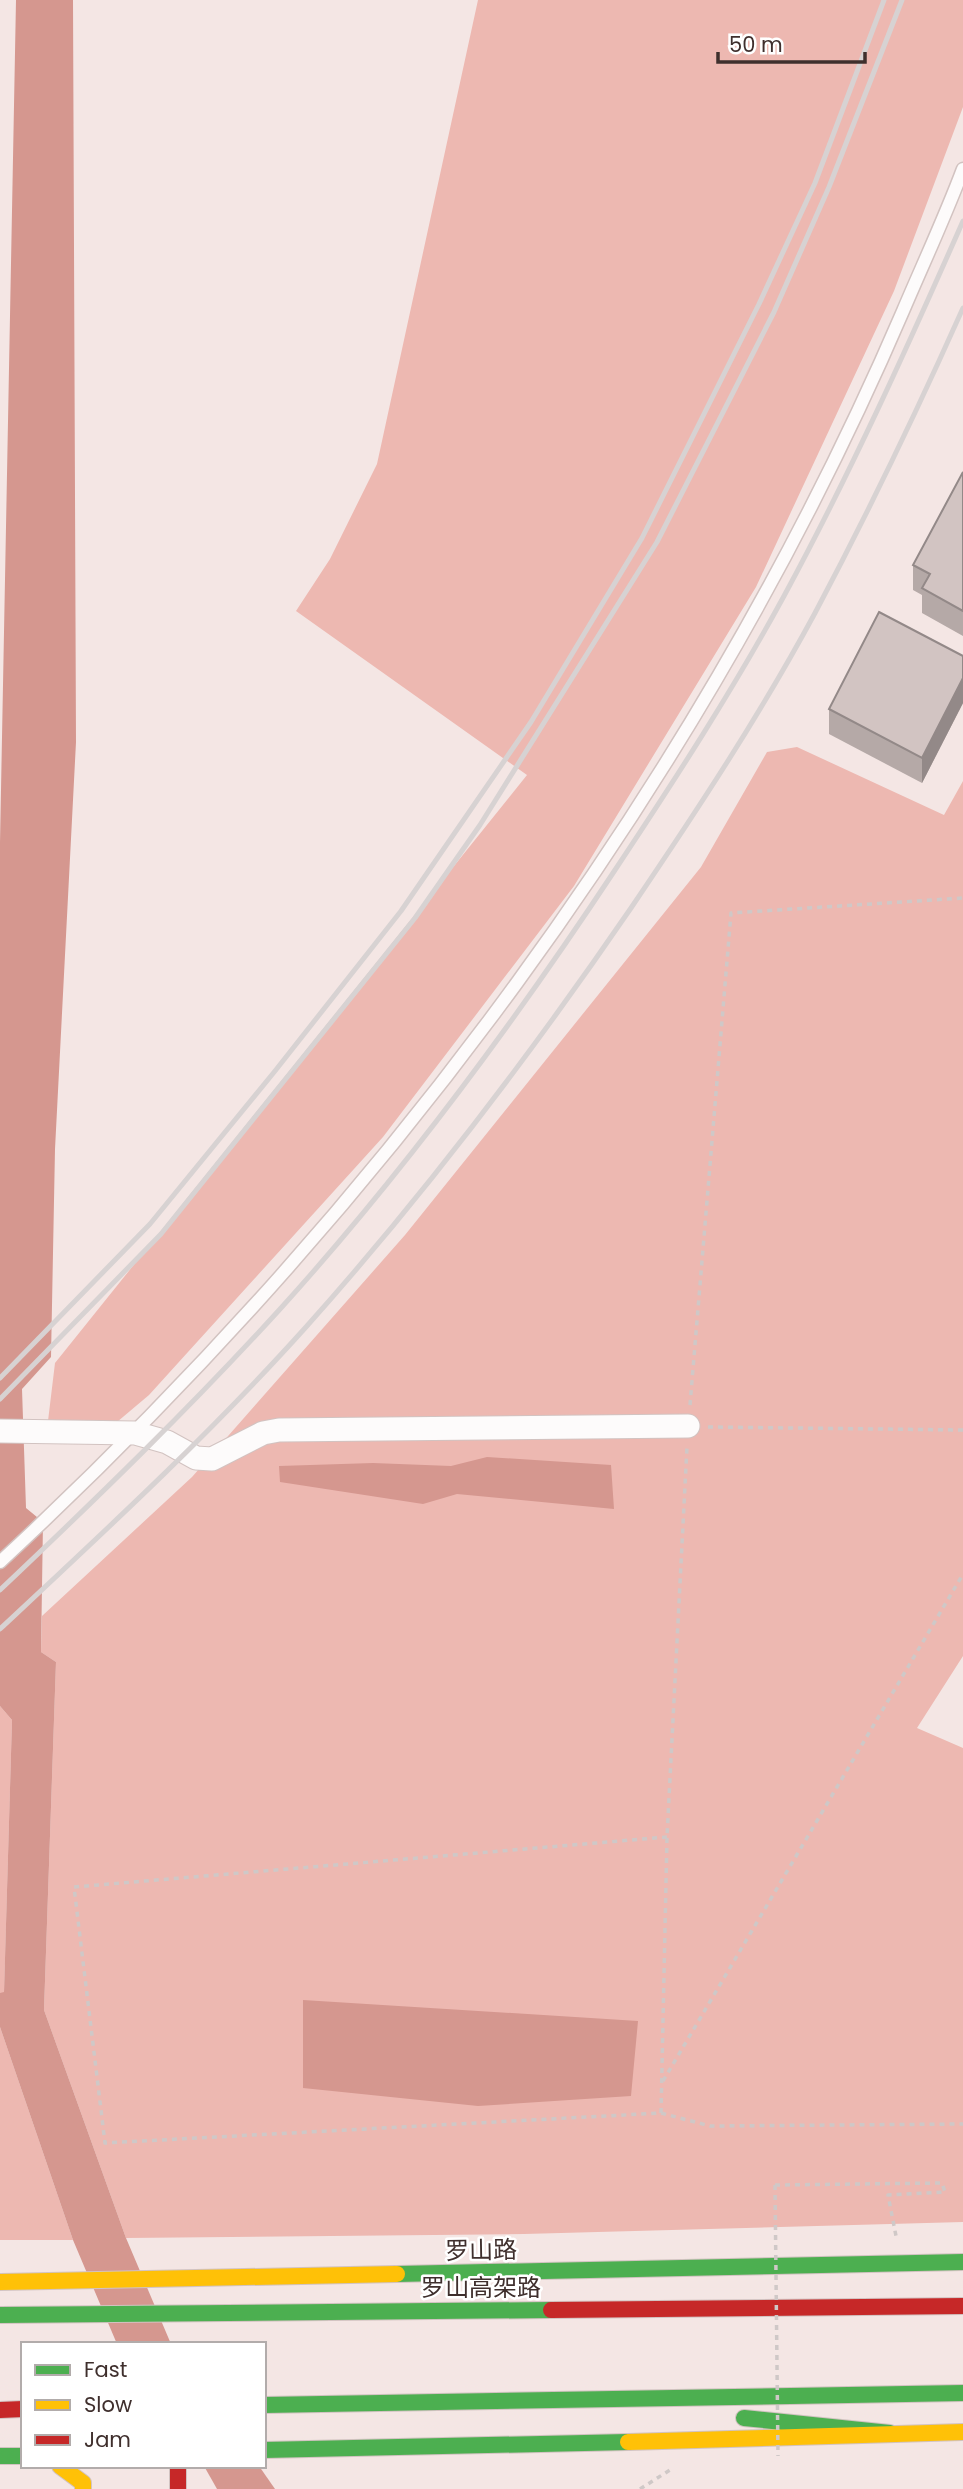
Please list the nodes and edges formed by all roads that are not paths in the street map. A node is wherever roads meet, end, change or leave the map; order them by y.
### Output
1 (963, 169) edge
2 (688, 1426) road end
3 (0, 1431) edge
4 (135, 1433) junction
5 (0, 1562) edge
6 (963, 2262) edge
7 (0, 2282) edge
8 (963, 2306) edge
9 (0, 2315) edge
10 (963, 2393) edge
11 (403, 2404) junction
12 (266, 2405) edge
13 (21, 2409) edge
14 (0, 2410) edge
15 (617, 2416) dead end
16 (723, 2418) dead end
17 (963, 2432) edge
18 (890, 2433) junction
19 (266, 2450) edge
20 (0, 2456) edge
21 (21, 2456) edge
22 (63, 2468) edge
23 (178, 2468) edge
24 (83, 2489) edge
25 (178, 2489) edge

1 - 4 lane
2 - 4 street
3 - 4 street
4 - 5 lane
6 - 7 main road, 罗山路
8 - 9 main road, 罗山高架路
10 - 11 main road
11 - 12 main road
11 - 15 main road
13 - 14 main road
16 - 18 main road
17 - 18 main road
18 - 19 main road
20 - 21 main road
22 - 24 main road
23 - 25 main road

